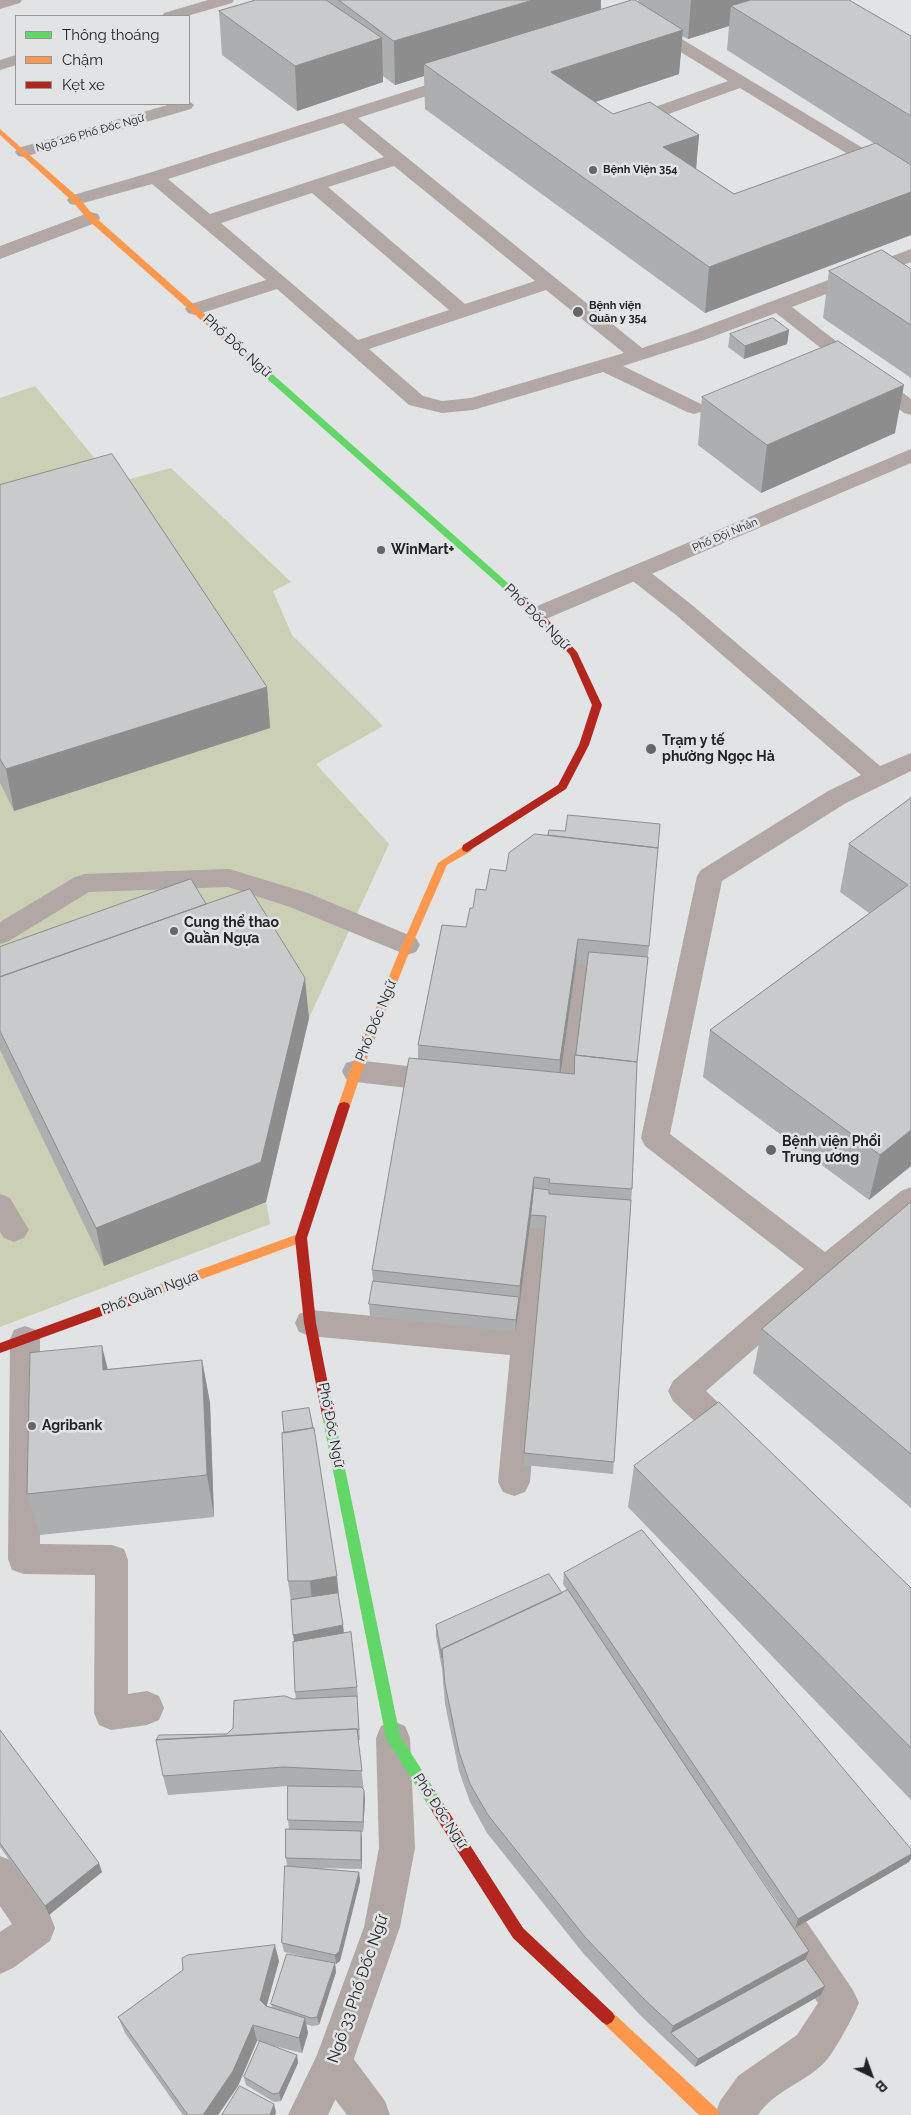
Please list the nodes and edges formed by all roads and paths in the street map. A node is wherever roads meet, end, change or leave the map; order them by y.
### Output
1 (14, 0) edge
2 (226, 0) edge
3 (0, 4) edge
4 (174, 15) edge
5 (635, 20) edge
6 (15, 60) edge
7 (0, 65) edge
8 (479, 73) edge
9 (741, 82) junction
10 (184, 105) dead end
11 (346, 116) junction
12 (614, 127) edge
13 (0, 131) edge
14 (24, 152) junction
15 (863, 155) junction
16 (396, 159) junction
17 (844, 162) edge
18 (155, 177) junction
19 (911, 185) edge
20 (315, 186) junction
21 (76, 200) junction
22 (91, 218) junction
23 (207, 221) junction
24 (0, 253) edge
25 (911, 255) edge
26 (280, 282) junction
27 (550, 282) junction
28 (778, 305) junction
29 (195, 309) junction
30 (462, 311) junction
31 (356, 347) junction
32 (639, 355) junction
33 (605, 365) junction
34 (694, 408) dead end
35 (911, 409) edge
36 (911, 455) edge
37 (637, 573) junction
38 (538, 614) junction
39 (911, 761) edge
40 (878, 777) junction
41 (0, 934) edge
42 (406, 945) junction
43 (580, 968) dead end
44 (356, 1071) junction
45 (470, 1084) edge
46 (528, 1090) edge
47 (911, 1199) edge
48 (536, 1232) dead end
49 (301, 1238) junction
50 (825, 1269) junction
51 (310, 1323) junction
52 (526, 1342) junction
53 (12, 1343) edge
54 (756, 1458) edge
55 (514, 1482) dead end
56 (147, 1708) dead end
57 (393, 1738) junction
58 (0, 1874) edge
59 (767, 1896) edge
60 (0, 1955) edge
61 (333, 2064) junction
62 (308, 2115) edge
63 (371, 2115) edge
64 (710, 2115) edge
65 (734, 2115) edge

1 - 3 street
2 - 4 street
5 - 9 street
6 - 7 street
8 - 11 street
9 - 12 street
9 - 15 street
10 - 14 street, Ngõ 126 Phố Đốc Ngữ
11 - 16 street
11 - 18 street
13 - 14 street, Phố Đốc Ngữ
14 - 21 street, Phố Đốc Ngữ
15 - 17 street
15 - 19 street
16 - 20 street
16 - 27 street
18 - 21 street
18 - 23 street
20 - 23 street
20 - 30 street
21 - 22 street, Phố Đốc Ngữ
22 - 24 street
22 - 29 street, Phố Đốc Ngữ
23 - 26 street
25 - 28 street
26 - 29 street
26 - 31 street
27 - 30 street
27 - 32 street
28 - 32 street
28 - 35 street
29 - 38 street, Phố Đốc Ngữ
30 - 31 street
31 - 33 street
32 - 33 street
33 - 34 street
36 - 37 street, Phố Đội Nhân
37 - 38 street, Phố Đội Nhân
37 - 40 street
38 - 42 street, Phố Đốc Ngữ
39 - 40 street
40 - 50 street
41 - 42 street
42 - 44 street, Phố Đốc Ngữ
43 - 46 street
44 - 45 street
44 - 49 street, Phố Đốc Ngữ
47 - 50 street
48 - 52 street
49 - 51 street, Phố Đốc Ngữ
49 - 53 street, Phố Quần Ngựa
50 - 54 street
51 - 52 street
51 - 57 street, Phố Đốc Ngữ
52 - 55 street
53 - 56 street
57 - 61 street, Ngõ 33 Phố Đốc Ngữ
57 - 64 street, Phố Đốc Ngữ
58 - 60 street
59 - 65 street
61 - 62 street, Ngõ 33 Phố Đốc Ngữ
61 - 63 street

